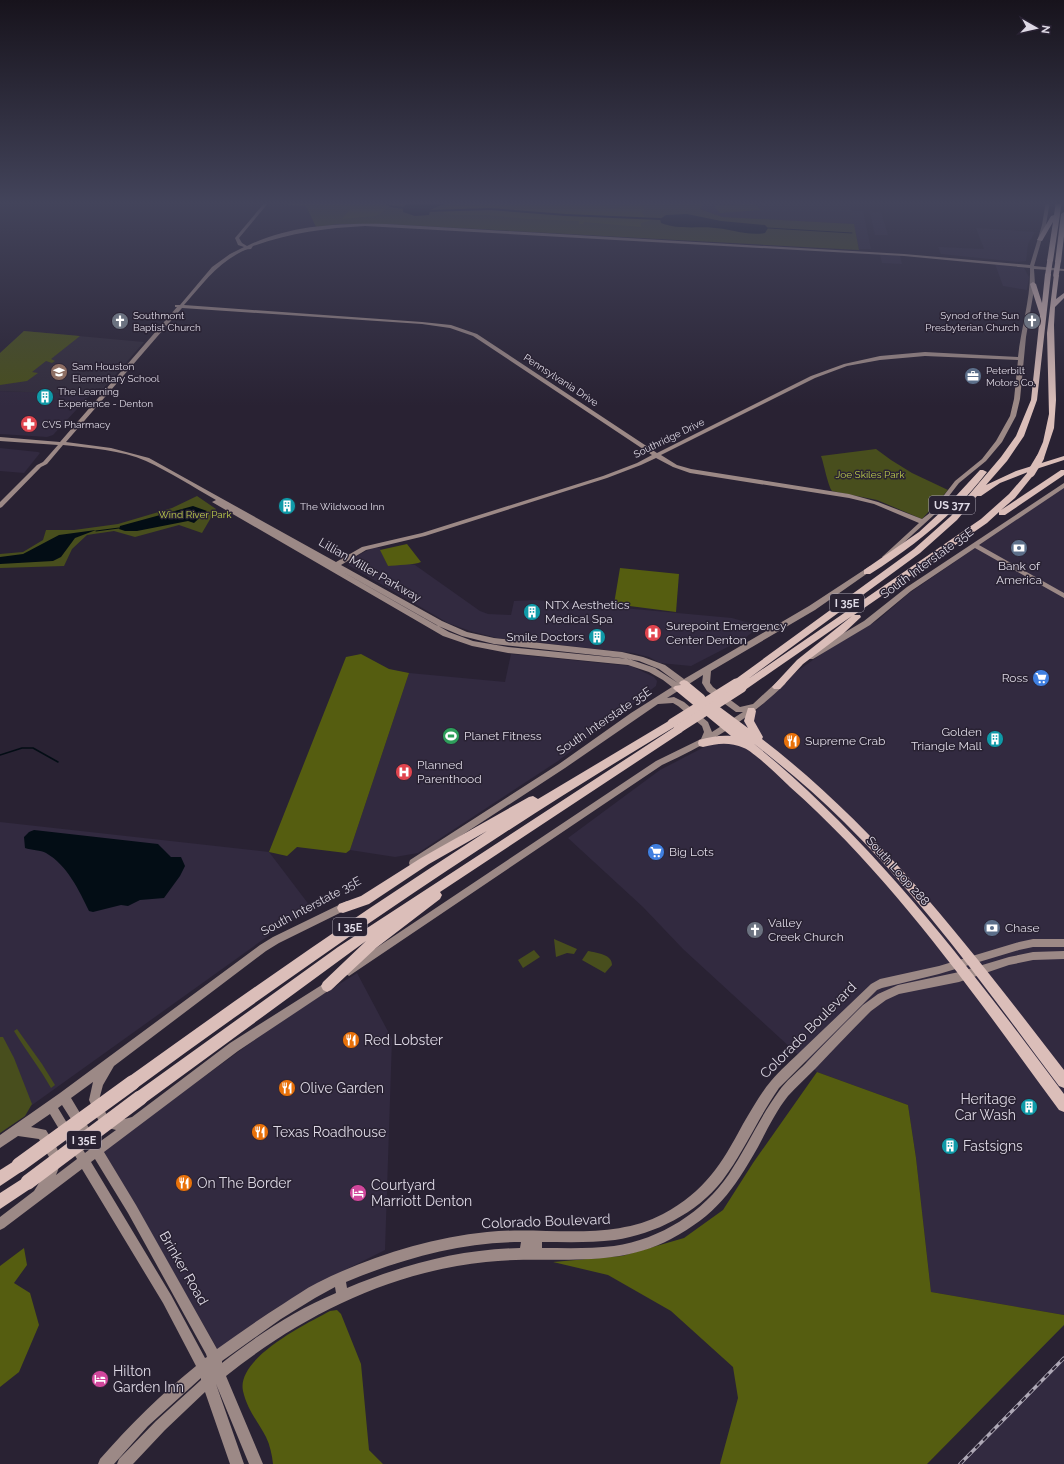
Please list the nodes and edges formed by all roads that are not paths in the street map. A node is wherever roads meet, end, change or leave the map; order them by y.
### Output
1 (214, 269) edge
2 (1032, 269) edge
3 (1038, 269) edge
4 (1049, 269) edge
5 (1057, 269) edge
6 (1064, 270) edge
7 (1033, 284) junction
8 (1064, 295) edge
9 (178, 306) junction
10 (1053, 306) junction
11 (1043, 316) junction
12 (1020, 359) junction
13 (113, 385) junction
14 (106, 386) junction
15 (89, 408) junction
16 (0, 439) edge
17 (0, 444) edge
18 (56, 446) junction
19 (1013, 446) junction
20 (658, 456) junction
21 (1064, 458) edge
22 (1064, 472) edge
23 (1064, 485) edge
24 (968, 502) junction
25 (0, 506) edge
26 (984, 521) junction
27 (923, 522) junction
28 (977, 543) junction
29 (337, 565) junction
30 (331, 569) junction
31 (867, 572) junction
32 (891, 586) junction
33 (1064, 590) edge
34 (1064, 596) edge
35 (404, 607) junction
36 (493, 641) junction
37 (484, 645) junction
38 (582, 654) junction
39 (707, 670) junction
40 (681, 686) junction
41 (739, 686) junction
42 (777, 687) junction
43 (656, 702) junction
44 (754, 708) junction
45 (675, 726) junction
46 (731, 726) junction
47 (703, 743) junction
48 (767, 748) junction
49 (754, 749) junction
50 (574, 780) junction
51 (846, 825) junction
52 (485, 855) junction
53 (343, 908) junction
54 (1064, 943) edge
55 (1064, 946) edge
56 (1051, 955) junction
57 (1064, 955) edge
58 (971, 960) junction
59 (959, 964) junction
60 (980, 971) junction
61 (967, 975) junction
62 (327, 986) junction
63 (112, 1062) junction
64 (800, 1069) junction
65 (1064, 1081) edge
66 (64, 1097) junction
67 (1064, 1105) edge
68 (51, 1106) junction
69 (136, 1120) junction
70 (16, 1130) junction
71 (0, 1142) edge
72 (96, 1151) junction
73 (83, 1161) junction
74 (728, 1163) junction
75 (738, 1172) junction
76 (0, 1179) edge
77 (38, 1195) junction
78 (0, 1202) edge
79 (0, 1224) edge
80 (531, 1236) junction
81 (531, 1255) junction
82 (159, 1256) junction
83 (146, 1265) junction
84 (339, 1279) junction
85 (342, 1295) junction
86 (215, 1359) junction
87 (203, 1367) junction
88 (213, 1376) junction
89 (105, 1464) edge
90 (124, 1464) edge
91 (237, 1464) edge
92 (256, 1464) edge

1 - 9 main road
2 - 7 main road, South Interstate 35E
3 - 6 main road
4 - 11 highway, I 35E, bridge
5 - 10 highway, I 35E, bridge
7 - 11 highway
7 - 12 main road, South Interstate 35E
8 - 10 highway
9 - 13 main road
9 - 14 main road
9 - 20 main road, Pennsylvania Drive
10 - 26 highway, I 35E, bridge
11 - 19 highway, I 35E
12 - 20 main road, Southridge Drive
12 - 27 main road, South Interstate 35E
13 - 14 main road
13 - 15 main road
14 - 15 main road
15 - 18 main road
16 - 18 main road
17 - 18 main road
18 - 25 main road
18 - 29 main road, Lillian Miller Parkway
18 - 30 main road, Lillian Miller Parkway
19 - 24 highway, I 35E
19 - 31 highway, US 377
20 - 27 main road, Pennsylvania Drive
20 - 29 main road, Southridge Drive
21 - 24 highway
22 - 26 highway
23 - 28 main road, South Interstate 35E
24 - 41 highway, I 35E
26 - 32 highway, I 35E
27 - 31 main road, South Interstate 35E
28 - 33 main road
28 - 34 main road
28 - 42 main road, South Interstate 35E
29 - 30 main road, Southridge Drive
29 - 35 main road, Lillian Miller Parkway
30 - 35 main road, Lillian Miller Parkway
31 - 39 main road, South Interstate 35E / US 377
32 - 41 highway, I 35E
32 - 42 highway
35 - 36 main road, Lillian Miller Parkway
35 - 37 main road, Lillian Miller Parkway
36 - 37 main road
36 - 38 main road, Lillian Miller Parkway
37 - 38 main road, Lillian Miller Parkway
38 - 40 main road, Lillian Miller Parkway
39 - 40 main road, South Interstate 35E / US 377
39 - 44 main road
40 - 43 main road, South Interstate 35E
40 - 46 highway, South Loop 288
41 - 45 highway, I 35E, bridge
42 - 44 main road, South Interstate 35E
43 - 47 main road
43 - 53 main road, South Interstate 35E
44 - 46 main road, South Interstate 35E
44 - 48 highway
45 - 50 highway, I 35E
45 - 52 highway, I 35E
46 - 47 main road, South Interstate 35E
46 - 48 highway, South Loop 288
46 - 49 highway, South Loop 288
47 - 49 highway
47 - 62 main road, South Interstate 35E
48 - 51 highway, South Loop 288
49 - 51 highway, South Loop 288
50 - 53 highway
50 - 76 highway, I 35E, bridge
51 - 58 highway, South Loop 288
51 - 59 highway, South Loop 288
52 - 62 highway
52 - 78 highway, I 35E, bridge
53 - 63 main road, South Interstate 35E
54 - 58 main road, Colorado Boulevard
55 - 56 main road
56 - 57 main road, Colorado Boulevard
56 - 60 main road, Colorado Boulevard
58 - 59 main road, Colorado Boulevard
58 - 60 highway, South Loop 288
59 - 61 highway, South Loop 288
59 - 64 main road, Colorado Boulevard
60 - 61 main road, Colorado Boulevard
60 - 65 highway, South Loop 288
61 - 64 main road, Colorado Boulevard
61 - 67 highway, South Loop 288
62 - 69 main road, South Interstate 35E
63 - 66 main road, South Interstate 35E
63 - 69 main road
64 - 74 main road, Colorado Boulevard
64 - 75 main road, Colorado Boulevard
66 - 68 main road, South Interstate 35E
66 - 72 main road, Brinker Road
68 - 70 main road, South Interstate 35E
68 - 73 main road, Brinker Road
69 - 72 main road, South Interstate 35E
70 - 71 main road, South Interstate 35E
70 - 77 main road
72 - 73 main road, South Interstate 35E
72 - 82 main road, Brinker Road
73 - 77 main road, South Interstate 35E
73 - 83 main road, Brinker Road
74 - 75 main road
74 - 80 main road, Colorado Boulevard
75 - 81 main road, Colorado Boulevard
77 - 79 main road, South Interstate 35E
80 - 81 main road
80 - 84 main road, Colorado Boulevard
81 - 85 main road, Colorado Boulevard
82 - 83 main road
82 - 86 main road, Brinker Road
83 - 87 main road, Brinker Road
84 - 85 main road
84 - 86 main road, Colorado Boulevard
85 - 88 main road, Colorado Boulevard
86 - 87 main road, Colorado Boulevard
86 - 88 main road, Brinker Road
87 - 88 main road, Brinker Road
87 - 89 main road, Colorado Boulevard
88 - 90 main road, Colorado Boulevard
88 - 91 main road, Brinker Road
88 - 92 main road, Brinker Road

